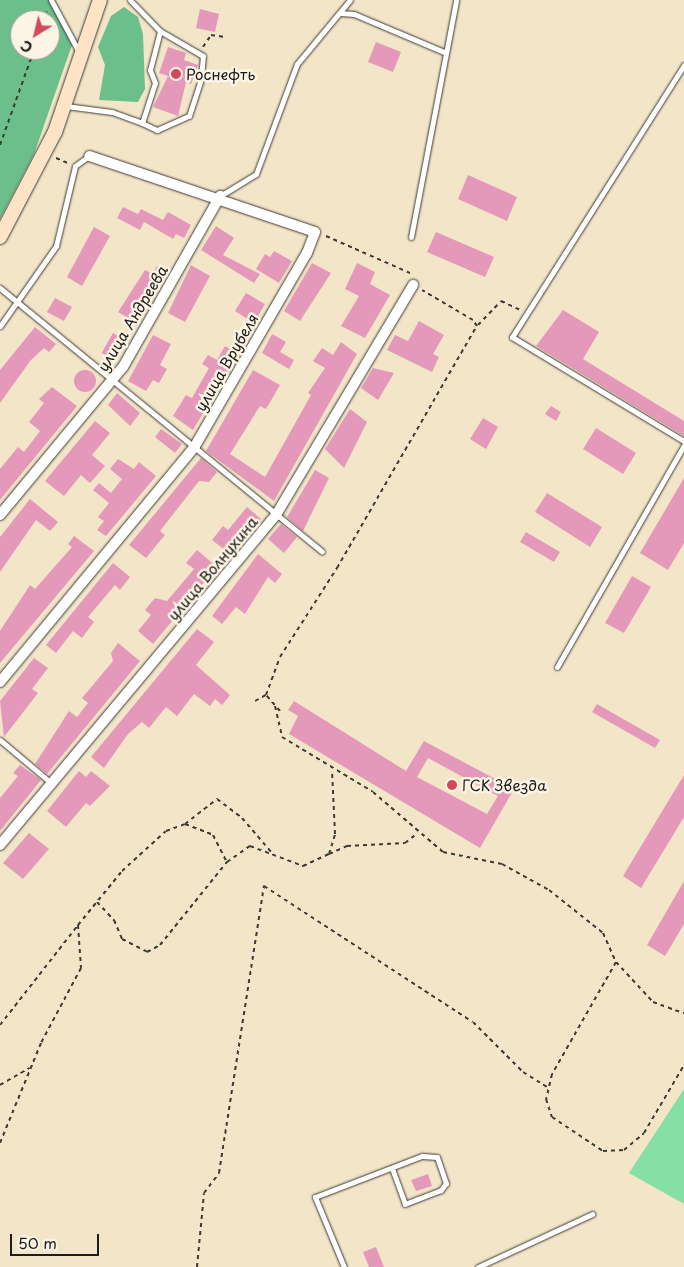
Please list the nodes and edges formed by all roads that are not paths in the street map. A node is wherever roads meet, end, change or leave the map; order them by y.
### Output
1 (50, 0) edge
2 (100, 0) edge
3 (130, 0) edge
4 (350, 0) edge
5 (456, 0) edge
6 (340, 14) junction
7 (160, 31) junction
8 (444, 52) junction
9 (81, 55) junction
10 (684, 65) edge
11 (64, 105) junction
12 (142, 123) junction
13 (89, 156) joint
14 (220, 196) junction
15 (0, 237) edge
16 (411, 237) dead end
17 (413, 285) road end
18 (0, 288) edge
19 (19, 303) junction
20 (0, 326) edge
21 (114, 379) junction
22 (684, 440) edge
23 (684, 444) edge
24 (195, 446) junction
25 (276, 514) junction
26 (0, 515) edge
27 (322, 552) dead end
28 (557, 667) dead end
29 (0, 682) edge
30 (0, 740) edge
31 (51, 783) junction
32 (0, 845) edge
33 (392, 1169) junction
34 (592, 1214) dead end
35 (344, 1267) edge
36 (478, 1267) edge

1 - 9 lane
2 - 9 street
3 - 7 lane
4 - 6 lane
5 - 8 lane
6 - 8 lane
6 - 14 lane
7 - 12 lane
7 - 12 lane
8 - 16 lane
9 - 11 street
10 - 22 lane
11 - 12 lane
11 - 15 street
13 - 14 street
13 - 19 lane
14 - 21 street, улица Андреева
14 - 24 street, улица Врубеля
17 - 25 street, улица Волнухина
18 - 19 lane
19 - 20 lane
19 - 21 lane
21 - 24 lane
21 - 26 street, улица Андреева
23 - 28 lane
24 - 25 lane
24 - 29 street, улица Врубеля
25 - 27 lane
25 - 31 street, улица Волнухина
30 - 31 lane
31 - 32 street, улица Волнухина
33 - 33 lane
33 - 35 lane
34 - 36 lane

